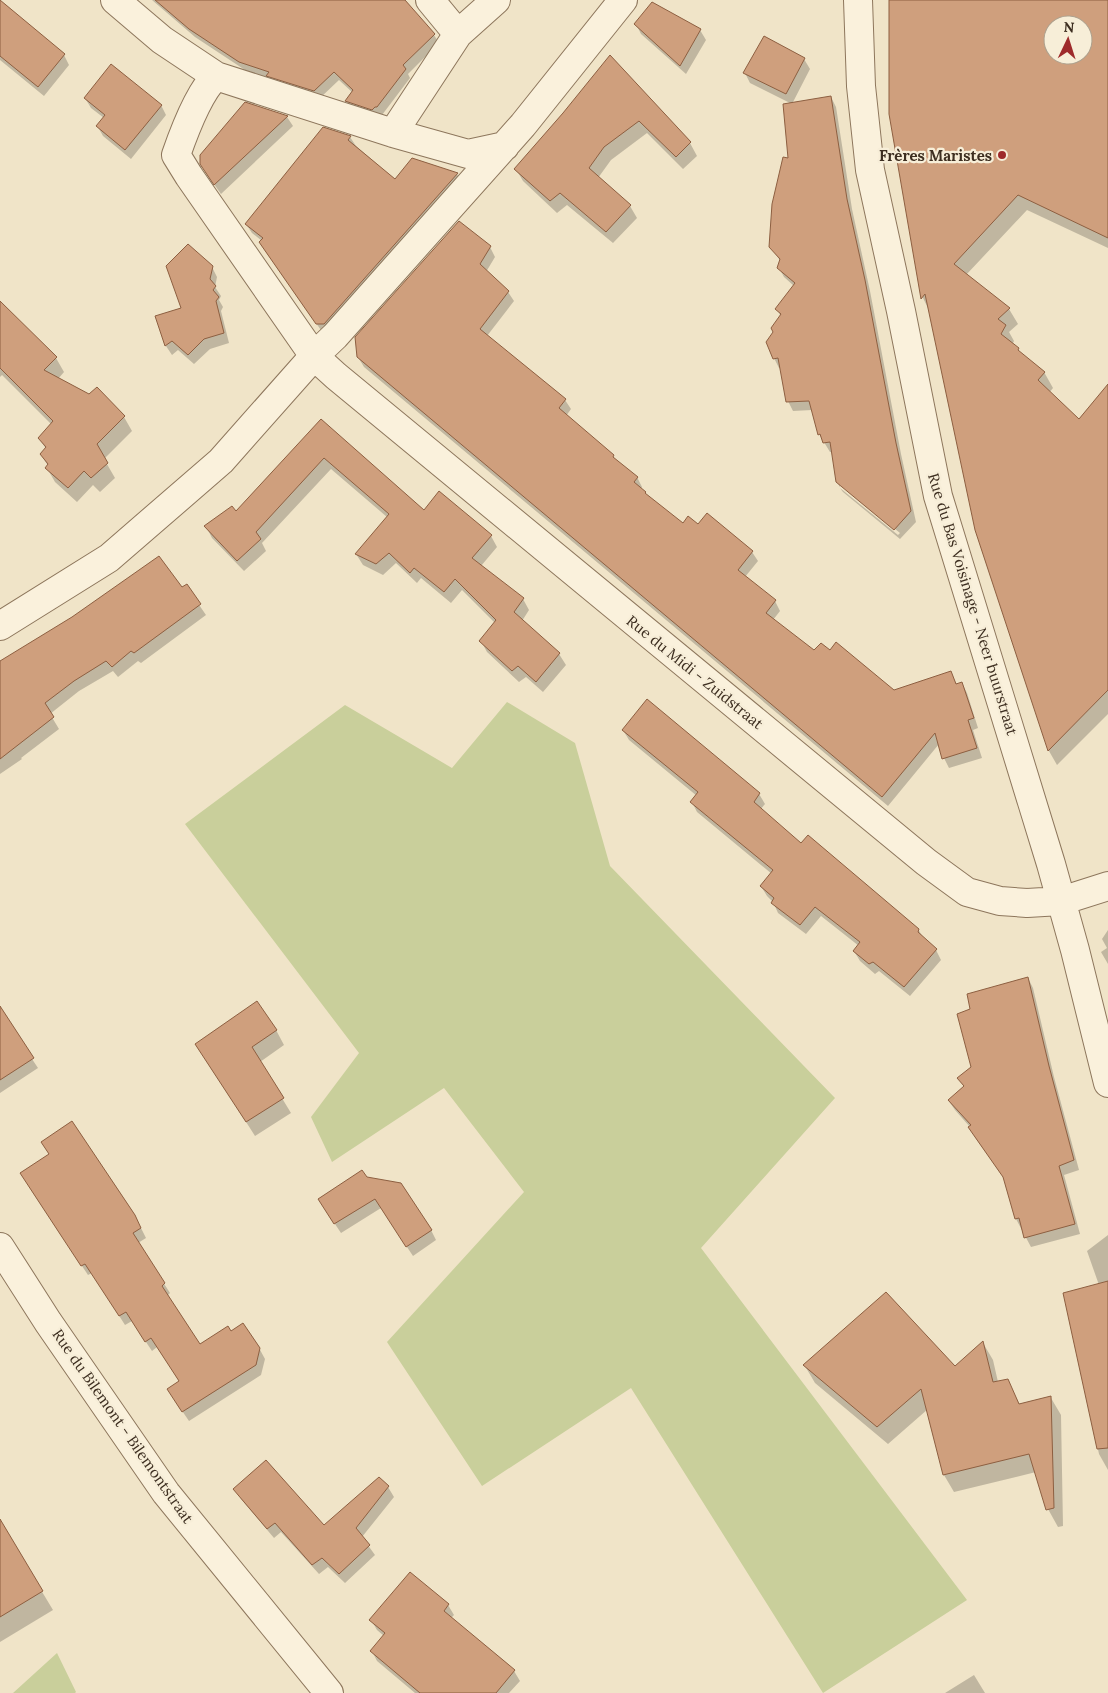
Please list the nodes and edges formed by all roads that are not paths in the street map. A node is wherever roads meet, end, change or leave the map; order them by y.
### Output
1 (116, 0) edge
2 (430, 0) edge
3 (496, 0) edge
4 (623, 0) edge
5 (858, 0) edge
6 (458, 34) junction
7 (216, 76) junction
8 (393, 133) junction
9 (505, 146) junction
10 (314, 356) junction
11 (0, 626) edge
12 (1108, 886) edge
13 (1061, 902) junction
14 (1108, 1083) edge
15 (0, 1247) edge
16 (328, 1693) edge

1 - 7 street
2 - 6 street
3 - 6 street
4 - 9 street
5 - 13 street, Rue du Bas Voisinage - Neer buurstraat
6 - 8 street
7 - 8 street
7 - 10 street, Rue du Midi - Zuidstraat
8 - 9 street
9 - 10 street
10 - 11 street
10 - 13 street, Rue du Midi - Zuidstraat
12 - 13 street, Rue du Midi - Zuidstraat
13 - 14 street, Rue du Bas Voisinage - Neer buurstraat
15 - 16 street, Rue du Bilemont - Bilemontstraat

